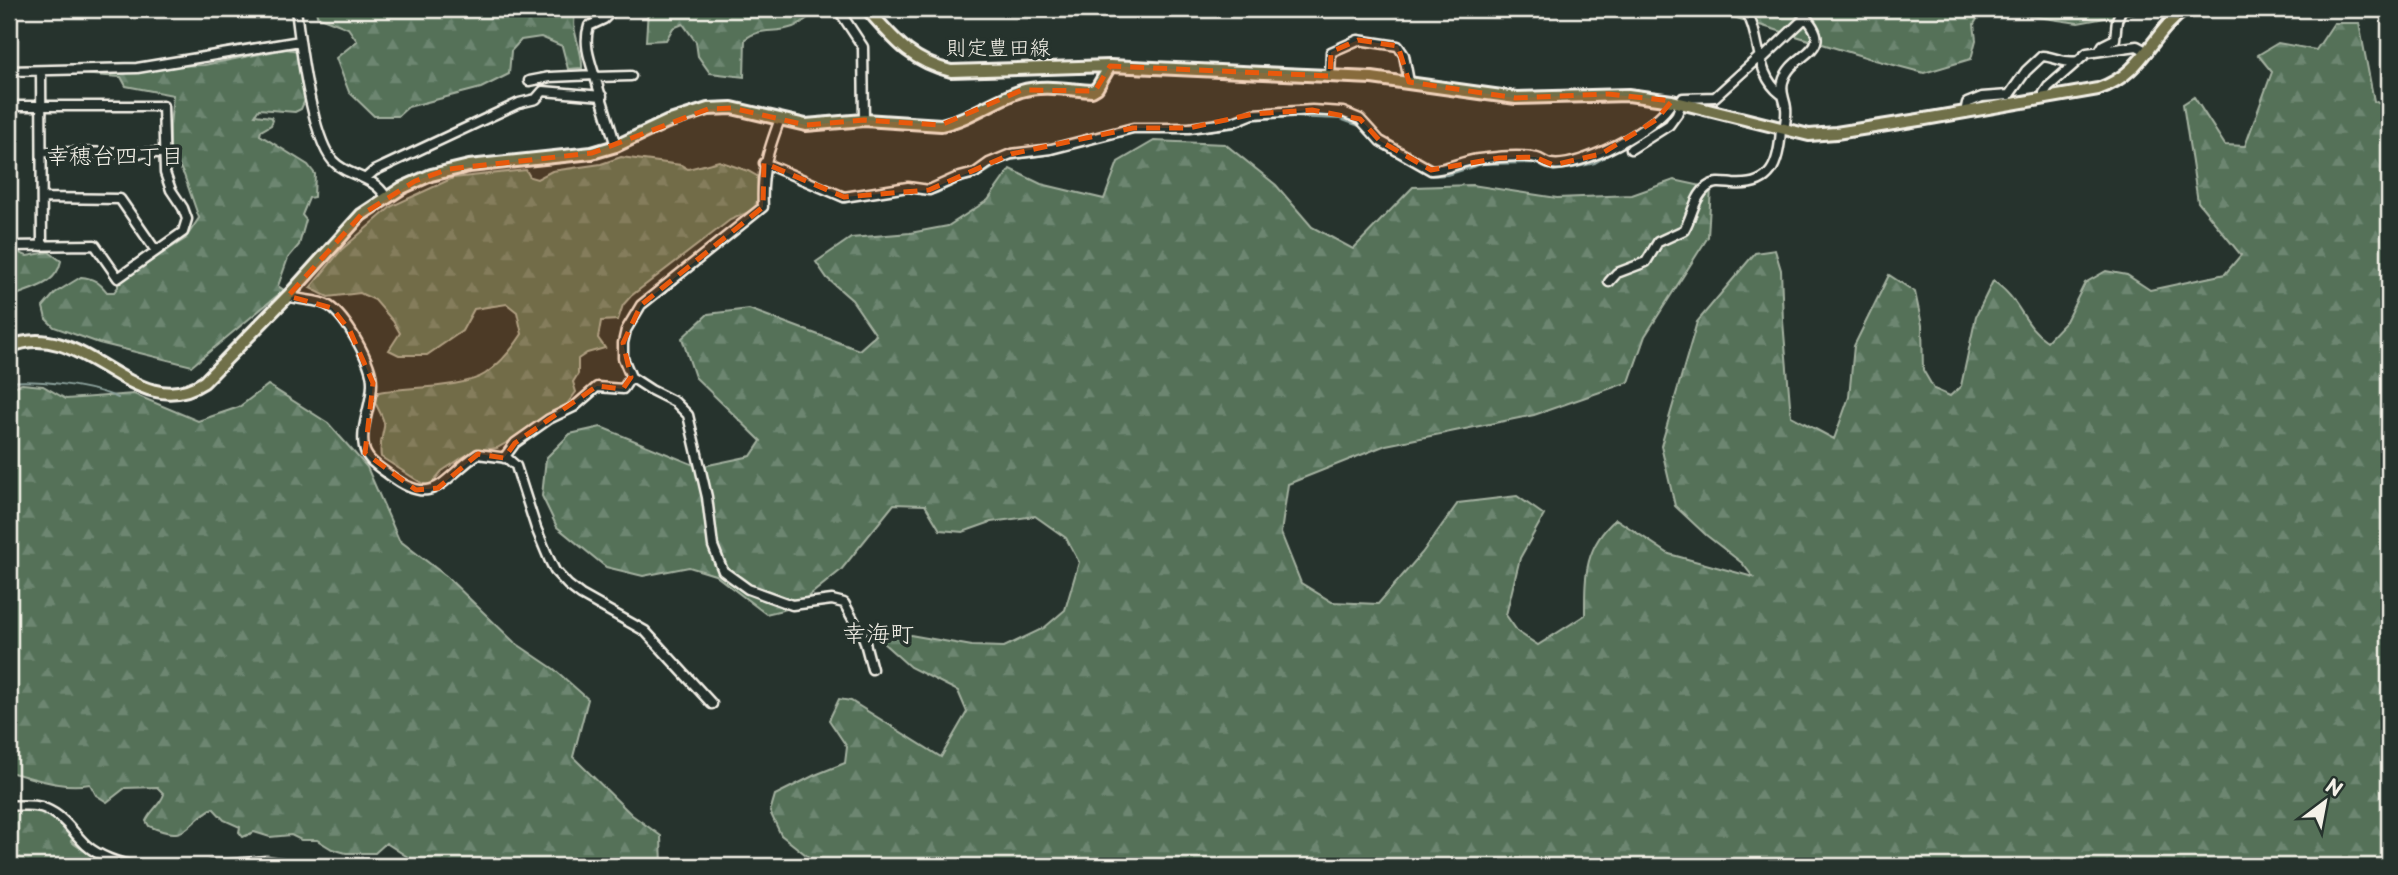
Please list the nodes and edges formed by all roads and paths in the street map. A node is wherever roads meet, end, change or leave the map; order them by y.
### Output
1 (296, 9) edge
2 (614, 9) edge
3 (838, 9) edge
4 (867, 9) edge
5 (1744, 9) edge
6 (1798, 9) edge
7 (2172, 9) edge
8 (2186, 9) edge
9 (2121, 10) edge
10 (1806, 17) junction
11 (2172, 21) junction
12 (300, 41) junction
13 (2100, 50) junction
14 (2148, 52) junction
15 (1759, 58) junction
16 (2078, 61) junction
17 (1110, 66) junction
18 (9, 71) edge
19 (41, 71) junction
20 (595, 76) junction
21 (631, 76) dead end
22 (1329, 76) junction
23 (529, 81) dead end
24 (1409, 82) junction
25 (1781, 94) junction
26 (602, 96) junction
27 (2045, 99) junction
28 (1676, 102) junction
29 (9, 106) edge
30 (42, 106) junction
31 (1965, 113) junction
32 (780, 119) junction
33 (864, 120) junction
34 (1782, 129) junction
35 (616, 146) junction
36 (1631, 149) dead end
37 (42, 152) junction
38 (164, 153) junction
39 (764, 163) junction
40 (366, 178) junction
41 (386, 197) junction
42 (43, 198) junction
43 (9, 246) edge
44 (42, 246) junction
45 (156, 251) junction
46 (1609, 282) dead end
47 (288, 296) junction
48 (9, 347) edge
49 (631, 377) junction
50 (504, 458) junction
51 (872, 669) dead end
52 (712, 704) dead end
53 (9, 805) edge
54 (136, 866) edge
55 (210, 866) edge
56 (302, 866) edge

1 - 12 street
2 - 20 street
3 - 33 street
4 - 17 main road, 則定豊田線
5 - 15 street
6 - 10 street
7 - 11 street
8 - 11 main road, 則定豊田線
9 - 13 street
10 - 15 street
10 - 25 street
11 - 14 main road, 則定豊田線
12 - 19 street
12 - 40 street
13 - 14 street
13 - 16 street
14 - 27 main road, 則定豊田線
15 - 25 street
15 - 28 street
16 - 27 street
16 - 31 street
17 - 22 main road, 則定豊田線
17 - 33 main road
18 - 19 street
19 - 30 street
20 - 21 street
20 - 23 street
20 - 26 street
22 - 24 main road, 則定豊田線
22 - 24 street
24 - 28 main road, 則定豊田線
25 - 34 street
26 - 35 street
26 - 40 street
27 - 31 main road, 則定豊田線
28 - 34 main road, 則定豊田線
28 - 36 street
28 - 39 street
29 - 30 street
30 - 37 street
30 - 38 street
31 - 34 main road, 則定豊田線
32 - 33 main road
32 - 35 main road
32 - 39 street
34 - 46 street
35 - 41 main road
37 - 38 street
37 - 42 street
38 - 45 street
39 - 49 street
40 - 41 street
41 - 47 main road
42 - 44 street
42 - 45 street
43 - 44 street
44 - 45 street
47 - 48 main road
47 - 50 street
49 - 50 street
49 - 51 street
50 - 52 street
53 - 54 street
55 - 56 street

